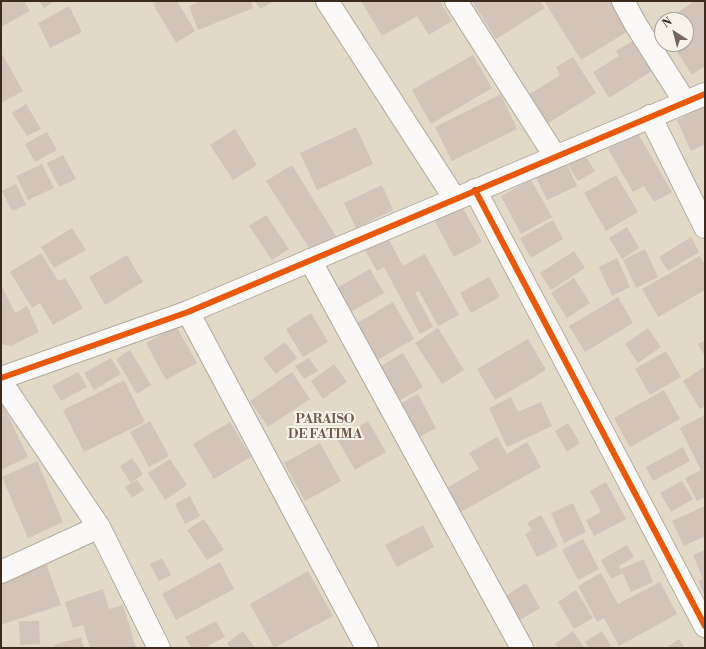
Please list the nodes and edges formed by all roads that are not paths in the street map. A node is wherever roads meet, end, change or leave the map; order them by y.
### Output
1 (327, 1) edge
2 (456, 1) edge
3 (623, 1) edge
4 (705, 94) edge
5 (684, 102) junction
6 (650, 116) junction
7 (555, 156) junction
8 (475, 190) junction
9 (455, 199) junction
10 (705, 227) edge
11 (310, 260) junction
12 (188, 312) junction
13 (1, 378) edge
14 (1, 382) edge
15 (99, 527) junction
16 (1, 572) edge
17 (705, 626) edge
18 (159, 648) edge
19 (367, 648) edge
20 (522, 648) edge

1 - 9 street
2 - 7 street
3 - 5 street
4 - 5 street
5 - 6 street
6 - 7 street
6 - 10 street
7 - 8 street
8 - 9 street
8 - 17 street
9 - 11 street
11 - 12 street
11 - 20 street
12 - 13 street
12 - 19 street
14 - 15 street
15 - 16 street
15 - 18 street

